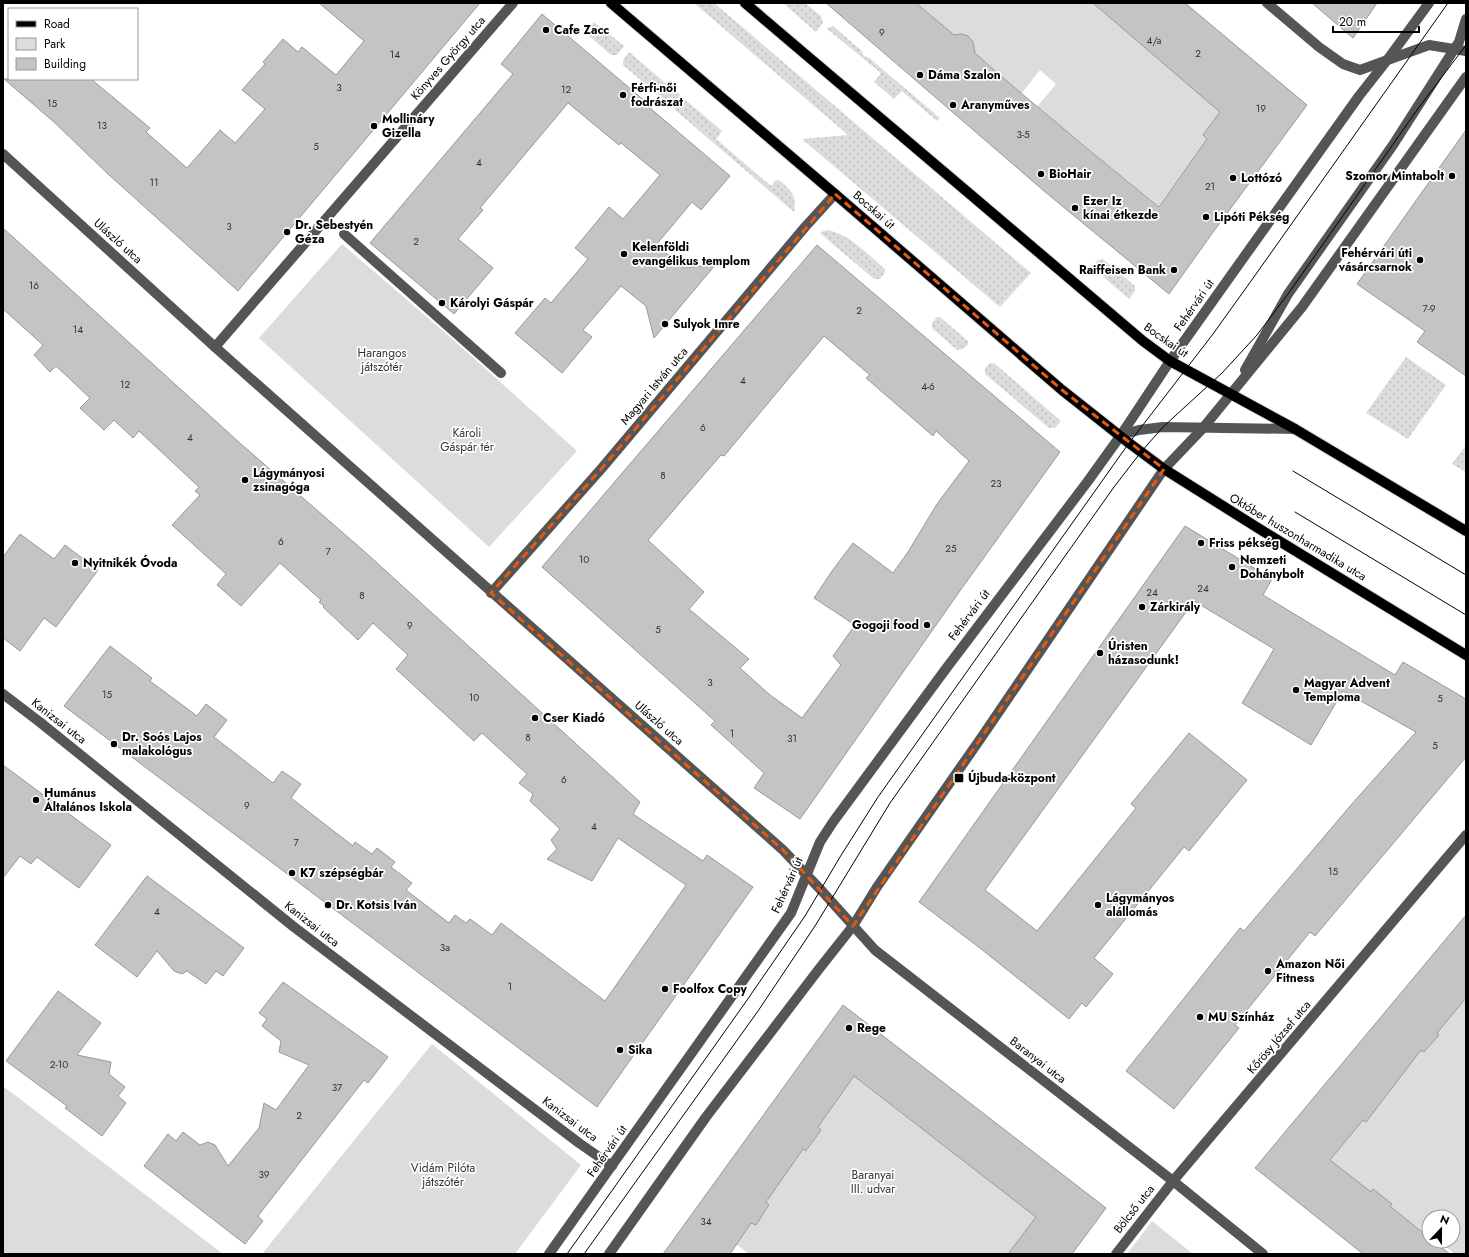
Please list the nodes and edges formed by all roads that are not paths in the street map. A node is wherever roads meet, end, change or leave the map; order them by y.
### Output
1 (513, 3) edge
2 (611, 3) edge
3 (745, 3) edge
4 (1267, 3) edge
5 (1429, 3) edge
6 (1466, 19) edge
7 (1456, 48) junction
8 (1466, 51) edge
9 (1388, 59) junction
10 (1466, 78) edge
11 (1466, 84) edge
12 (1457, 90) junction
13 (3, 154) edge
14 (835, 194) junction
15 (344, 234) dead end
16 (215, 347) junction
17 (1170, 361) junction
18 (501, 373) dead end
19 (1231, 394) junction
20 (1203, 428) junction
21 (1295, 429) junction
22 (1120, 435) junction
23 (1164, 469) junction
24 (1466, 530) edge
25 (491, 593) junction
26 (1466, 655) edge
27 (3, 694) edge
28 (1466, 835) edge
29 (806, 876) junction
30 (853, 926) junction
31 (612, 1166) junction
32 (1173, 1181) junction
33 (549, 1254) edge
34 (609, 1254) edge
35 (1116, 1254) edge
36 (1263, 1254) edge

1 - 16 street, Könyves György utca
2 - 14 main road, Bocskai út
3 - 17 main road, Bocskai út
4 - 9 street
5 - 9 street, Fehérvári út
6 - 7 street
7 - 8 street
7 - 9 street
7 - 19 street
9 - 17 street, Fehérvári út
10 - 12 street
11 - 12 street
12 - 19 street
13 - 16 street, Ulászló utca
14 - 22 main road, Bocskai út
14 - 25 street, Magyari István utca
15 - 18 street
16 - 25 street
17 - 19 main road, Bocskai út
17 - 22 street, Fehérvári út
19 - 20 street
19 - 21 main road
20 - 21 street
20 - 22 street
20 - 23 street
21 - 24 main road
22 - 23 main road, Október huszonharmadika utca
22 - 29 street, Fehérvári út
23 - 26 main road, Október huszonharmadika utca
23 - 30 street
25 - 29 street, Ulászló utca
27 - 31 street, Kanizsai utca
28 - 32 street, Kőrösy József utca
29 - 30 street, Baranyai utca
29 - 31 street, Fehérvári út
30 - 32 street, Baranyai utca
30 - 34 street
31 - 33 street, Fehérvári út
32 - 35 street, Bölcső utca
32 - 36 street, Baranyai utca

